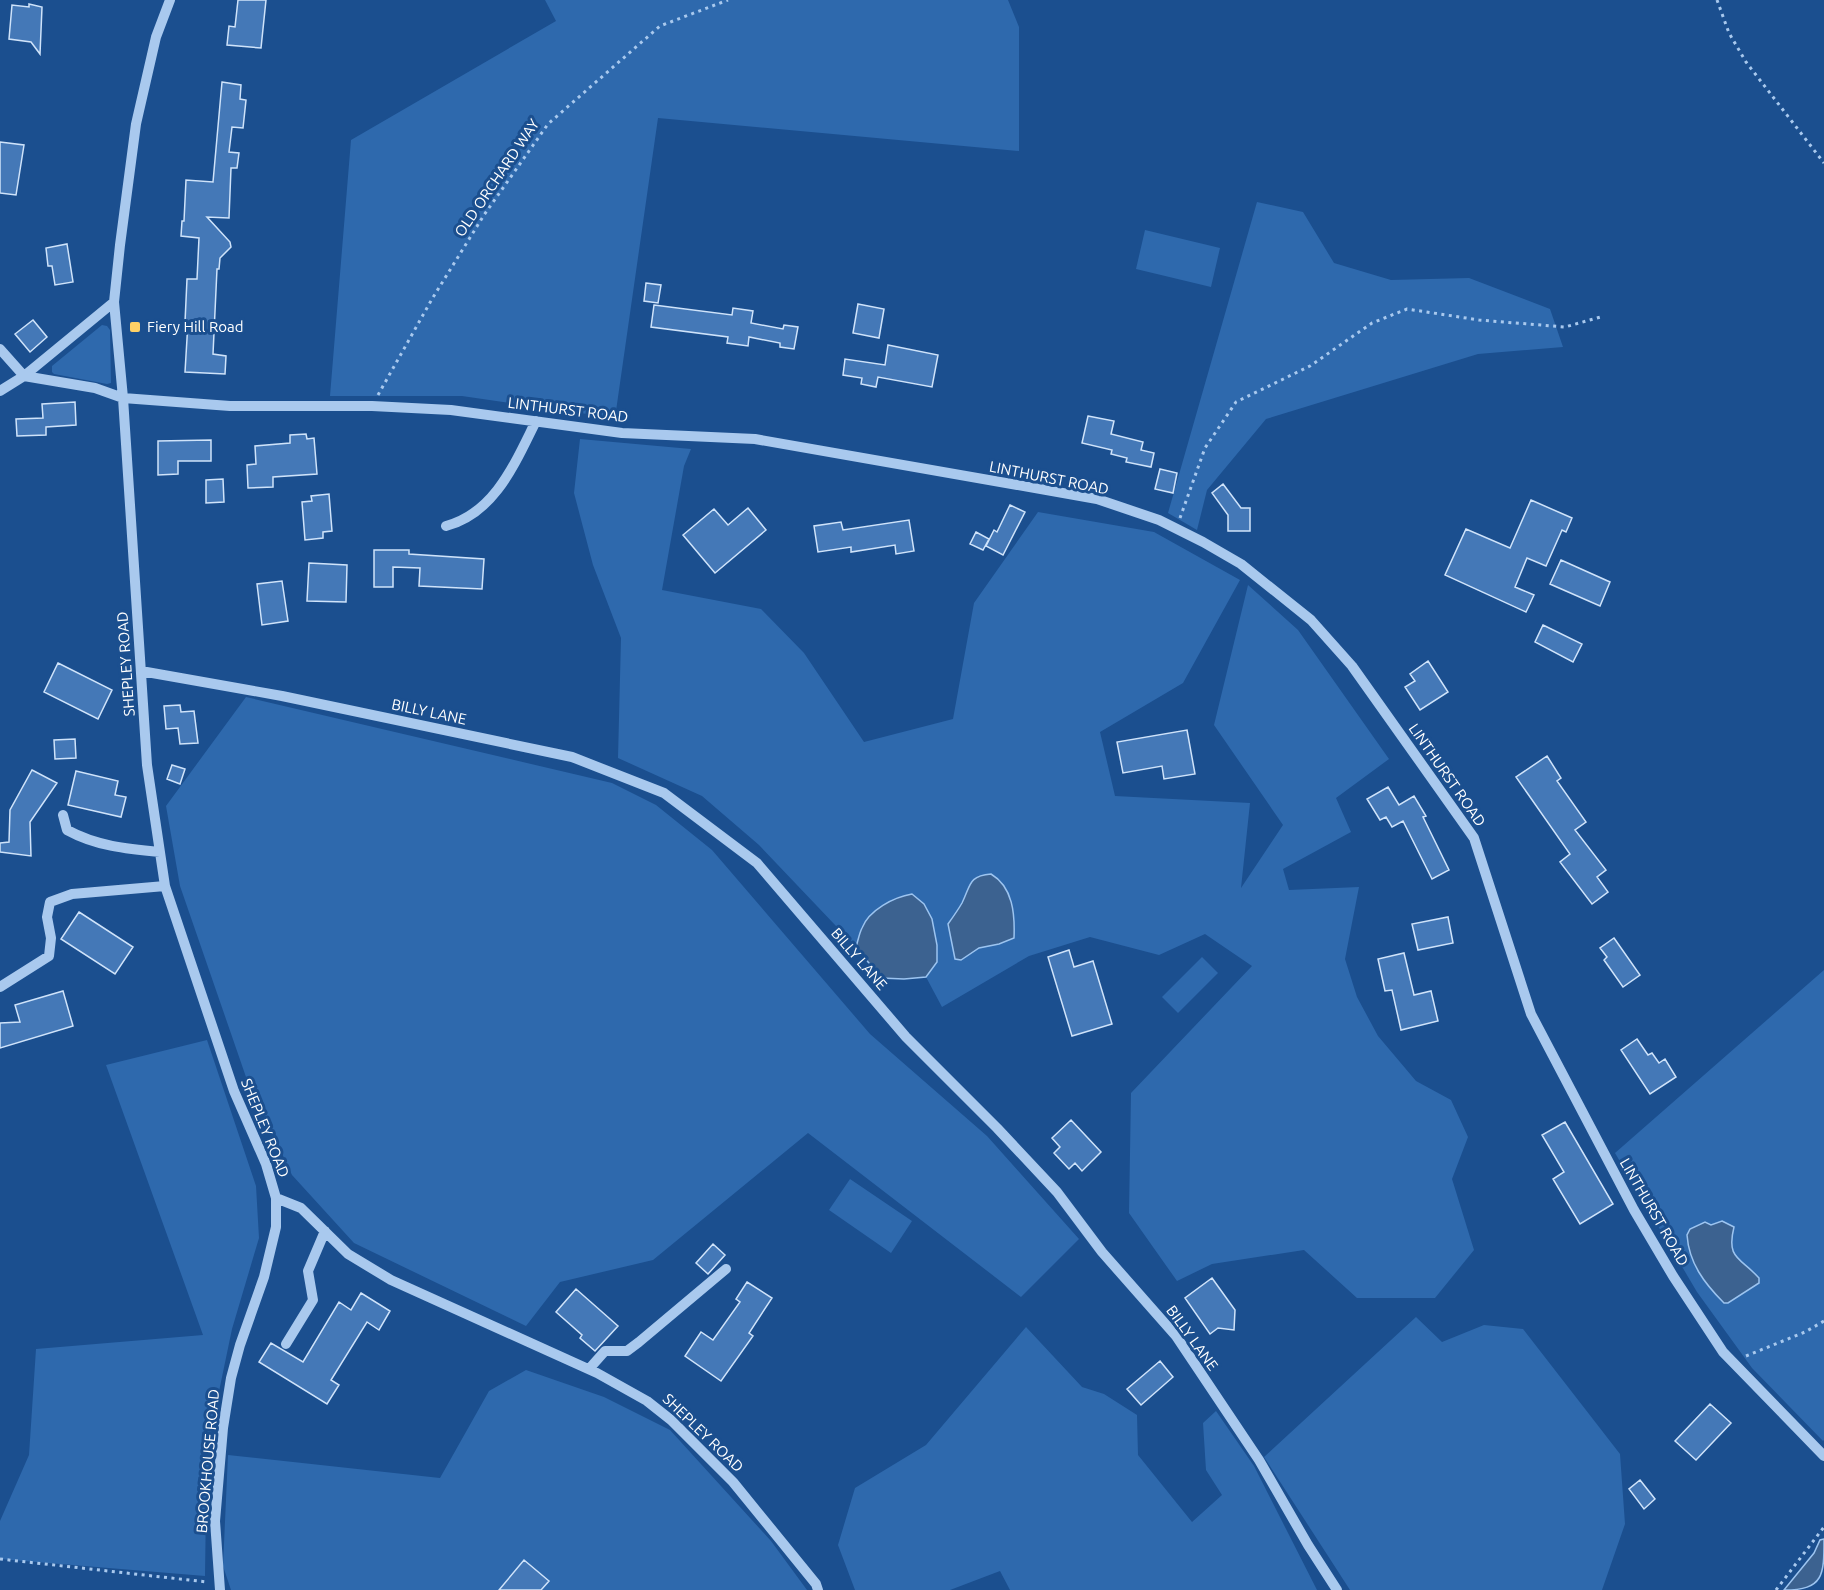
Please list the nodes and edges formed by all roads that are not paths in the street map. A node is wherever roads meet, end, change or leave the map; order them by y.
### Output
1 (170, 0) edge
2 (114, 302) junction
3 (0, 350) edge
4 (24, 376) junction
5 (0, 391) edge
6 (123, 398) junction
7 (536, 422) junction
8 (446, 526) dead end
9 (141, 671) junction
10 (63, 815) dead end
11 (160, 852) junction
12 (165, 886) junction
13 (0, 987) edge
14 (276, 1198) junction
15 (325, 1231) junction
16 (726, 1269) dead end
17 (286, 1344) dead end
18 (589, 1369) junction
19 (1824, 1456) edge
20 (219, 1587) edge
21 (818, 1590) edge
22 (1337, 1590) edge

1 - 2 street
2 - 4 street
2 - 6 street
3 - 4 street
4 - 5 street
4 - 6 street, LINTHURST ROAD
6 - 7 street, LINTHURST ROAD
6 - 9 street, SHEPLEY ROAD
7 - 8 street
7 - 19 street, LINTHURST ROAD
9 - 11 street, SHEPLEY ROAD
9 - 22 street, BILLY LANE
10 - 11 street
11 - 12 street, SHEPLEY ROAD
12 - 13 street
12 - 14 street, SHEPLEY ROAD
14 - 15 street, SHEPLEY ROAD
14 - 20 street, BROOKHOUSE ROAD
15 - 17 street
15 - 18 street, SHEPLEY ROAD
16 - 18 street
18 - 21 street, SHEPLEY ROAD

